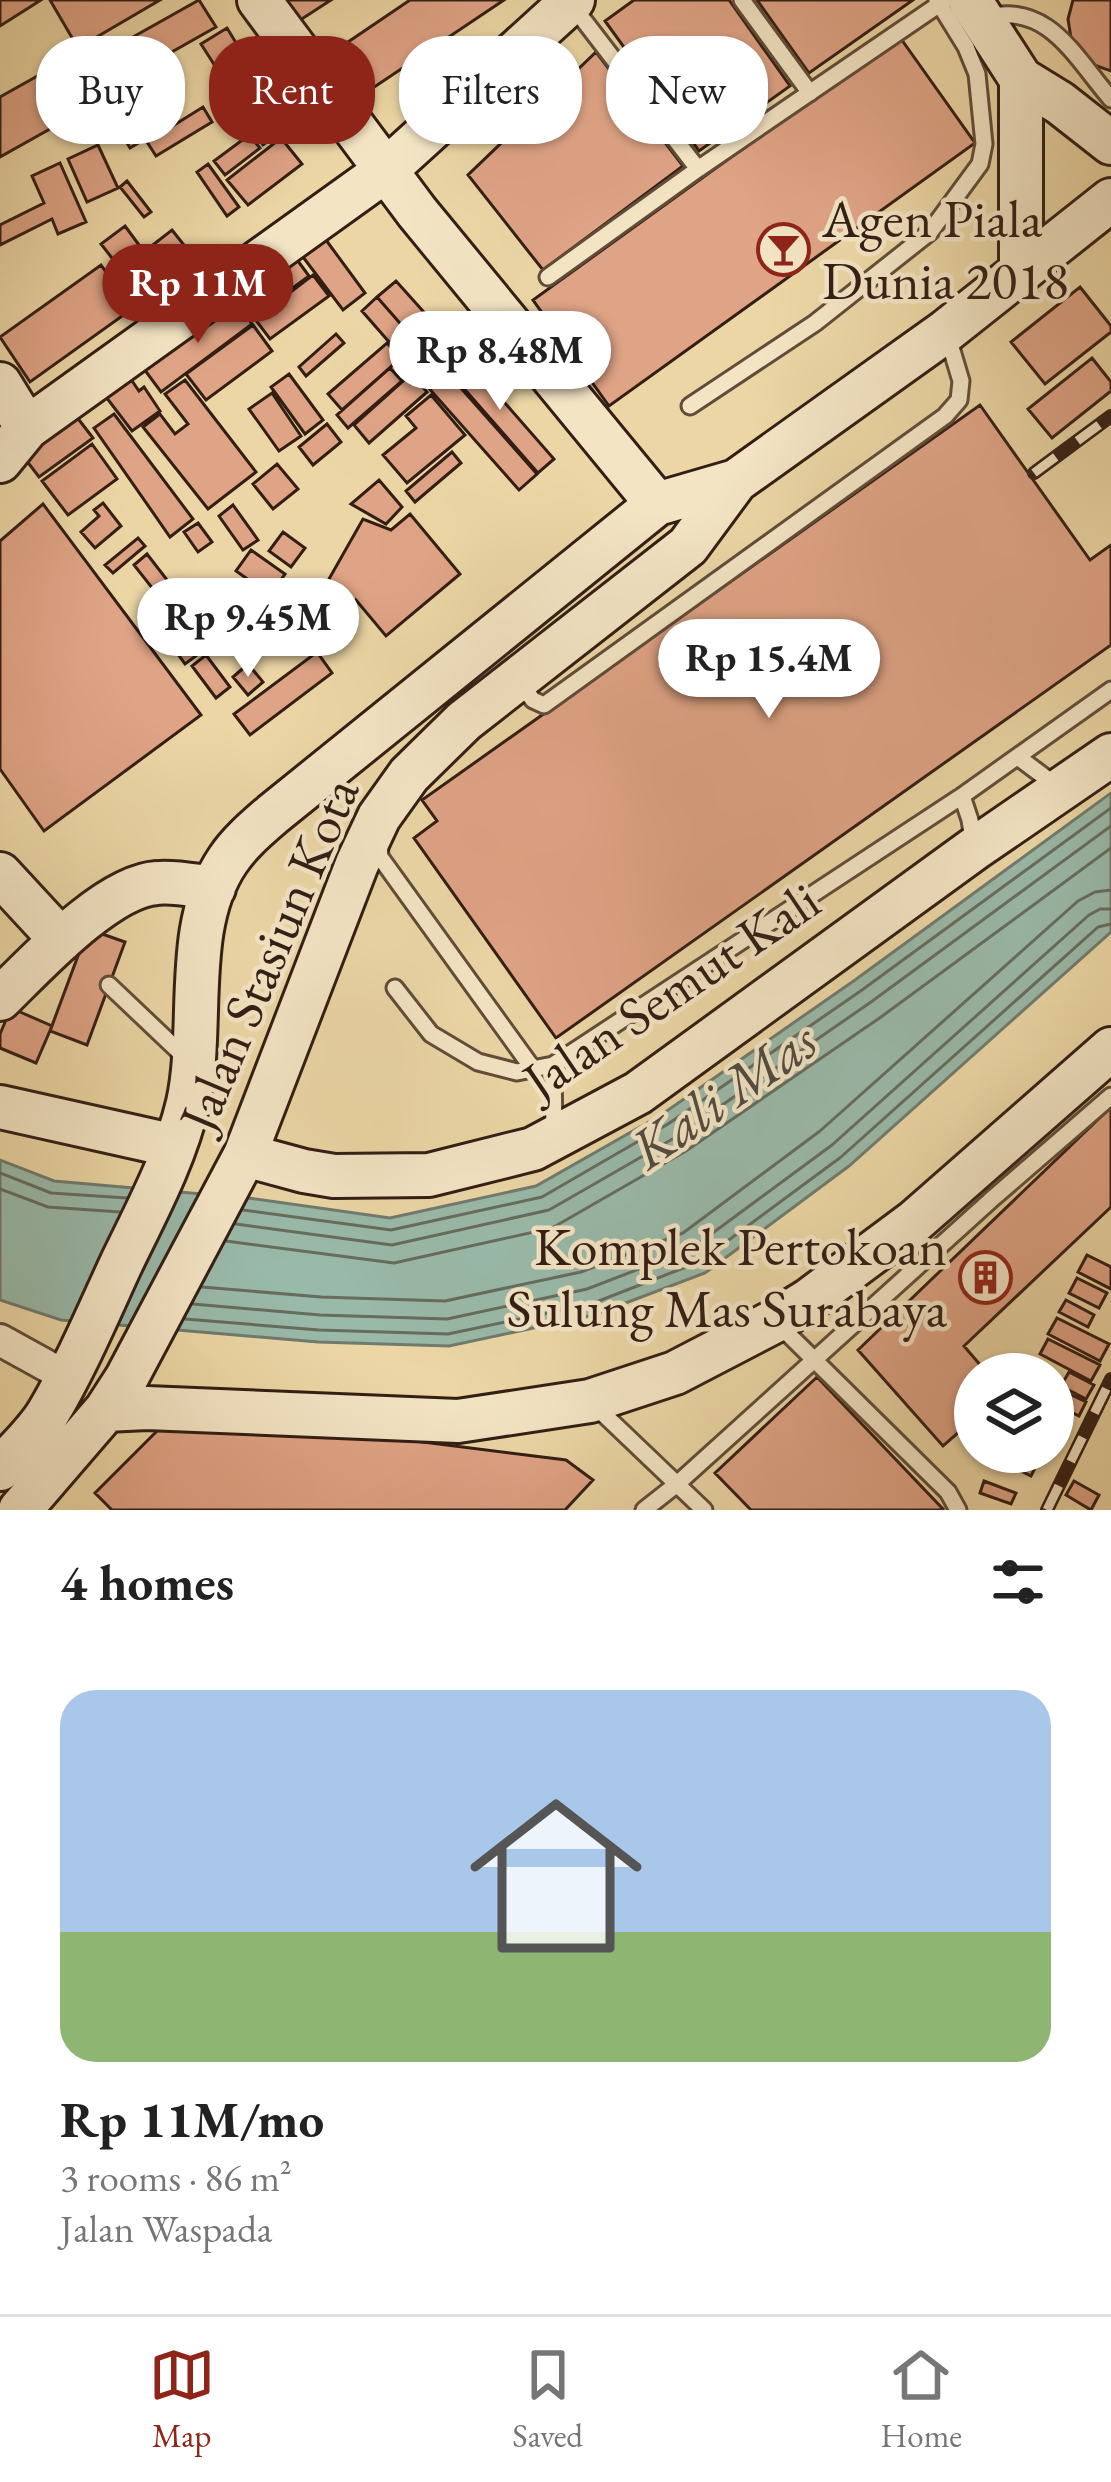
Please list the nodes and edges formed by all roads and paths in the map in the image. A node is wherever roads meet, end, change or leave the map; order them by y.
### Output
1 (259, 0) edge
2 (742, 0) edge
3 (572, 1) edge
4 (955, 5) edge
5 (1021, 79) junction
6 (810, 93) junction
7 (1111, 99) edge
8 (1111, 142) edge
9 (698, 169) junction
10 (385, 171) junction
11 (1111, 200) edge
12 (1021, 271) junction
13 (548, 277) dead end
14 (946, 332) junction
15 (0, 384) edge
16 (691, 406) dead end
17 (27, 428) junction
18 (0, 460) edge
19 (736, 482) junction
20 (657, 504) junction
21 (688, 546) junction
22 (517, 679) junction
23 (1111, 690) edge
24 (1111, 755) edge
25 (1018, 757) junction
26 (1061, 790) junction
27 (962, 796) junction
28 (379, 817) junction
29 (974, 849) junction
30 (0, 874) edge
31 (214, 888) junction
32 (69, 948) junction
33 (109, 986) dead end
34 (395, 988) dead end
35 (0, 999) edge
36 (194, 1066) junction
37 (553, 1066) junction
38 (533, 1069) junction
39 (1101, 1082) edge
40 (0, 1107) edge
41 (1049, 1126) junction
42 (554, 1138) junction
43 (169, 1161) junction
44 (236, 1172) junction
45 (775, 1322) junction
46 (0, 1340) edge
47 (815, 1361) junction
48 (72, 1368) junction
49 (116, 1394) junction
50 (590, 1401) junction
51 (0, 1468) edge
52 (677, 1484) junction
53 (20, 1510) edge
54 (644, 1510) edge
55 (704, 1510) edge
56 (958, 1510) edge

1 - 10 street
2 - 6 lane
3 - 9 lane
3 - 10 street
4 - 5 street
4 - 6 lane
4 - 7 lane
4 - 16 lane
5 - 8 street
5 - 12 street
6 - 9 lane
9 - 13 lane
10 - 17 street
10 - 20 street
11 - 12 street, Jalan Stasiun Kota
12 - 14 street, Jalan Stasiun Kota
14 - 19 street, Jalan Stasiun Kota
14 - 22 lane
15 - 17 street
17 - 18 street
19 - 20 street, Jalan Stasiun Kota
19 - 21 street, Jalan Stasiun Kota
20 - 21 street
20 - 31 street, Jalan Stasiun Kota
21 - 22 street, Jalan Stasiun Kota
22 - 28 street, Jalan Stasiun Kota
23 - 25 lane
24 - 26 street, Jalan Semut Kali
25 - 26 lane
25 - 27 lane
26 - 29 street, Jalan Semut Kali
27 - 29 lane
27 - 37 lane
28 - 38 lane
28 - 44 street, Jalan Stasiun Kota
29 - 42 street, Jalan Semut Kali
30 - 32 street
31 - 32 street
31 - 36 street, Jalan Stasiun Kota
32 - 35 street
33 - 36 lane
34 - 38 lane
36 - 43 street, Jalan Stasiun Kota
37 - 38 lane
37 - 42 lane
39 - 41 street
40 - 43 street
41 - 45 street
41 - 47 lane
42 - 44 street, Jalan Semut Kali
43 - 48 street, Jalan Stasiun Kota
44 - 49 street, Jalan Stasiun Kota
45 - 47 lane
45 - 50 street
46 - 48 street
47 - 52 lane
47 - 56 lane
48 - 51 street, Jalan Stasiun Kota
49 - 50 street
49 - 53 street, Jalan Stasiun Kota
50 - 52 lane
52 - 54 lane
52 - 55 lane

